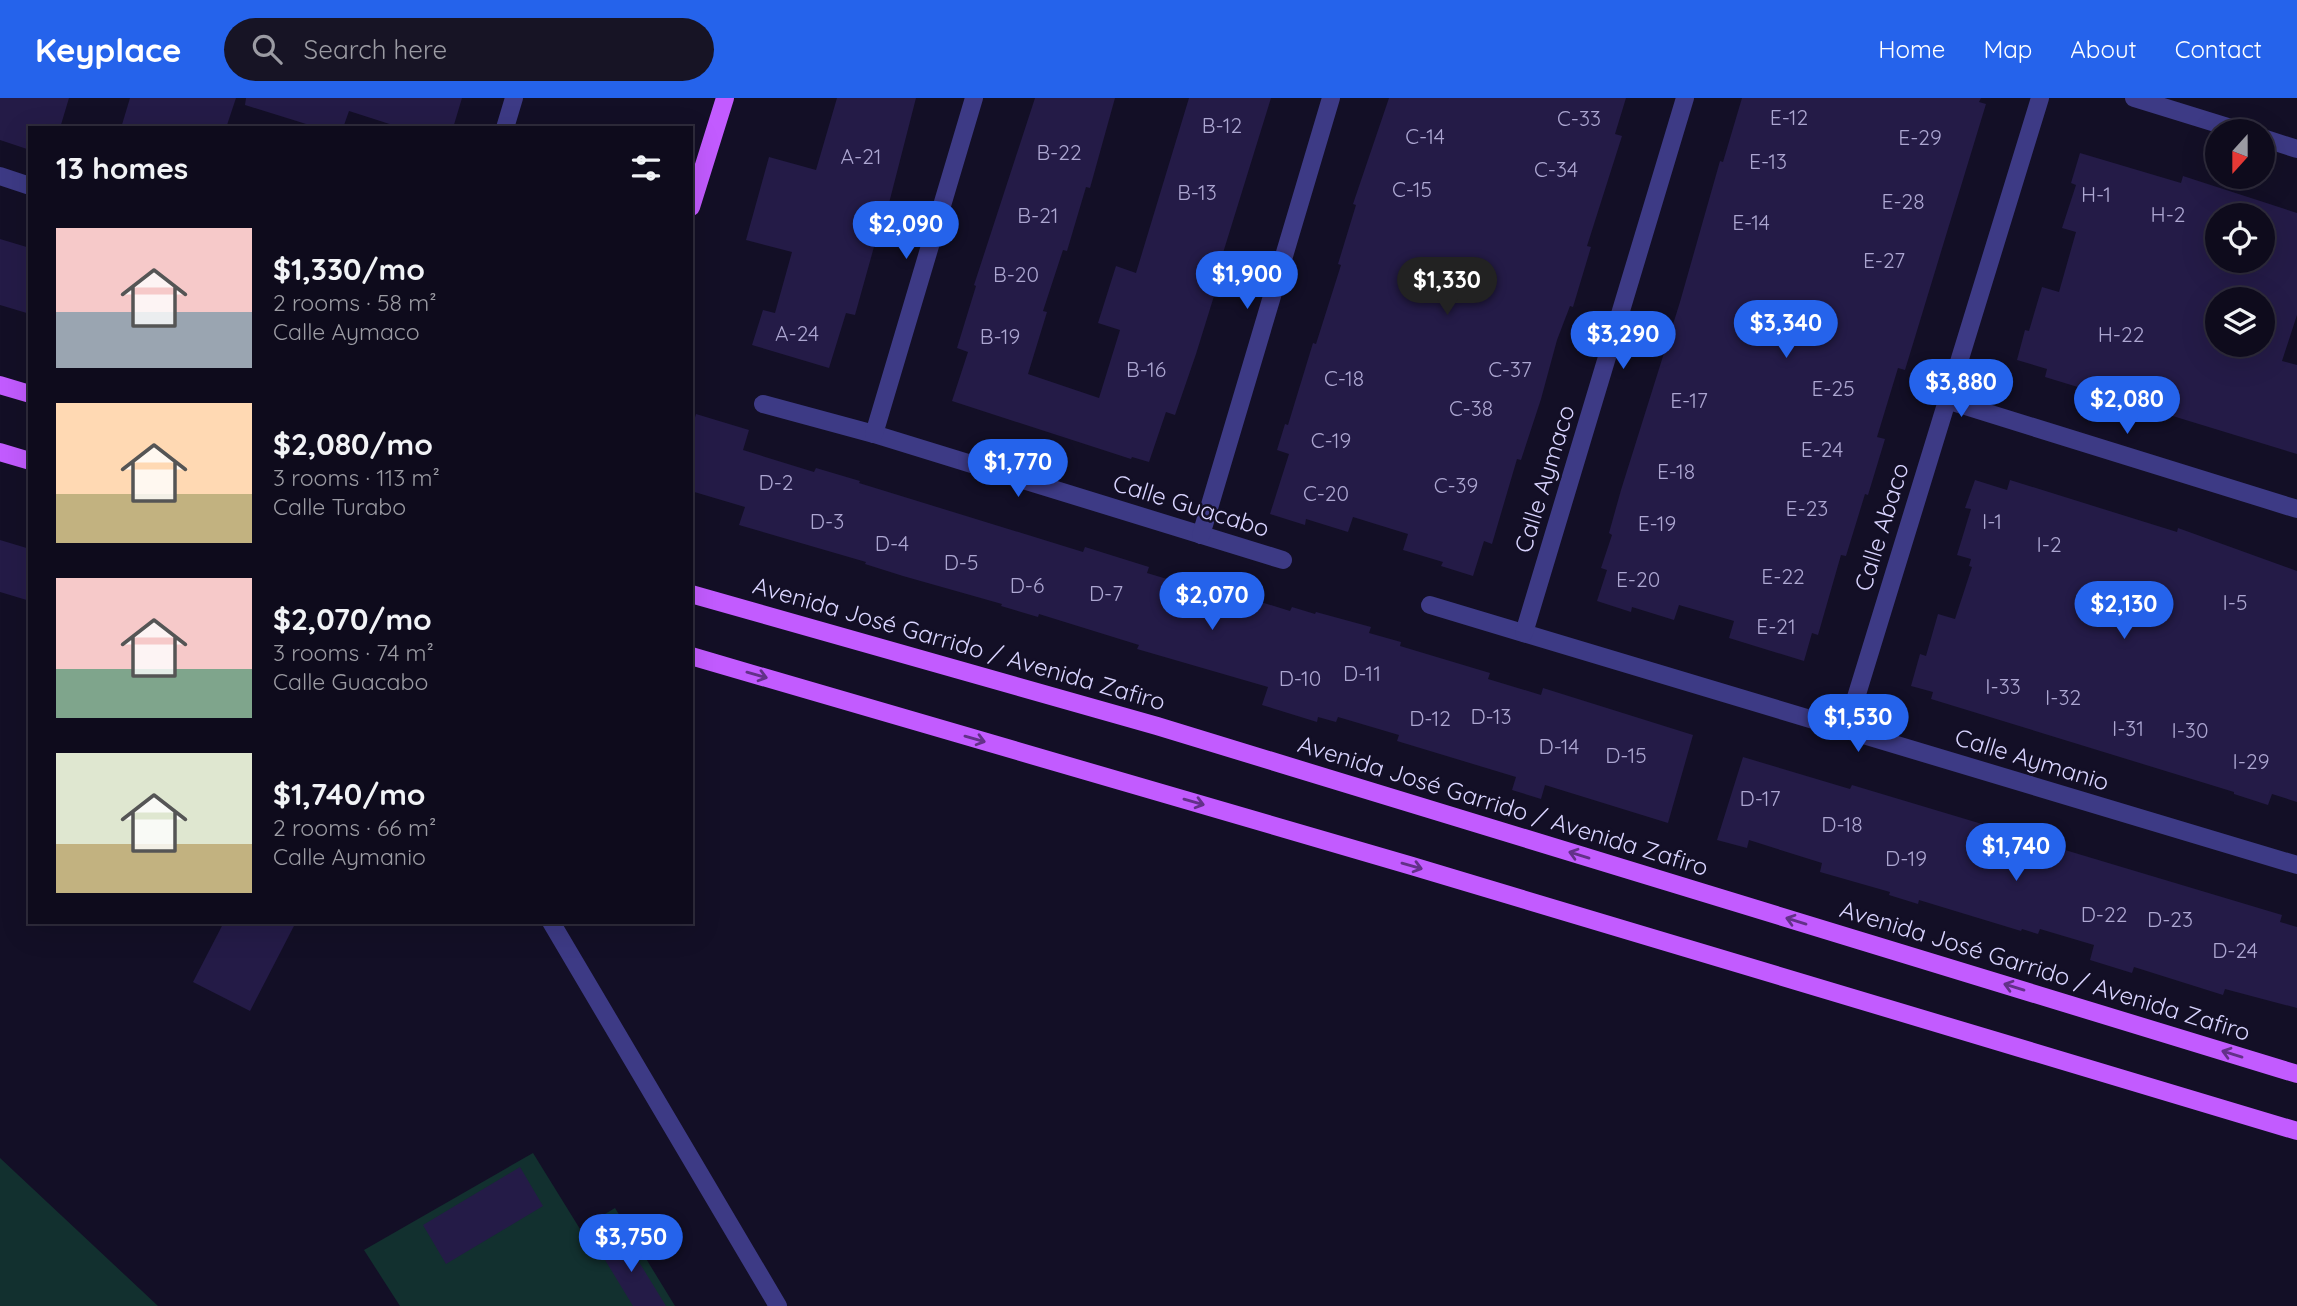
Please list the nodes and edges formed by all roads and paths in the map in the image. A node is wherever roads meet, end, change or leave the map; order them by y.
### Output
1 (514, 98) edge
2 (725, 98) edge
3 (974, 98) edge
4 (1331, 98) edge
5 (1685, 98) edge
6 (2040, 98) edge
7 (2134, 98) edge
8 (2205, 120) edge
9 (506, 126) edge
10 (2275, 142) edge
11 (2297, 149) edge
12 (0, 176) edge
13 (28, 185) edge
14 (693, 201) edge
15 (0, 385) edge
16 (28, 393) edge
17 (1946, 400) junction
18 (763, 404) dead end
19 (874, 434) junction
20 (0, 452) edge
21 (28, 460) edge
22 (2297, 509) edge
23 (1201, 535) junction
24 (1283, 560) dead end
25 (693, 595) edge
26 (1430, 605) dead end
27 (1524, 633) junction
28 (693, 657) edge
29 (1846, 730) junction
30 (2297, 865) edge
31 (552, 924) edge
32 (2297, 1074) edge
33 (2297, 1131) edge
34 (778, 1306) edge

1 - 9 street
2 - 14 main road
3 - 19 street
4 - 23 street
5 - 27 street, Calle Aymaco
6 - 17 street, Calle Abaco
7 - 8 street
10 - 11 street
12 - 13 street
15 - 16 main road
17 - 22 street
17 - 29 street, Calle Abaco
18 - 19 street, Calle Guacabo
19 - 23 street, Calle Guacabo
20 - 21 main road
23 - 24 street, Calle Guacabo
32 -> 25 main road, Avenida José Garrido / Avenida Zafiro
26 - 27 street, Calle Aymanio
27 - 29 street, Calle Aymanio
28 -> 33 main road
29 - 30 street, Calle Aymanio
31 - 34 street

